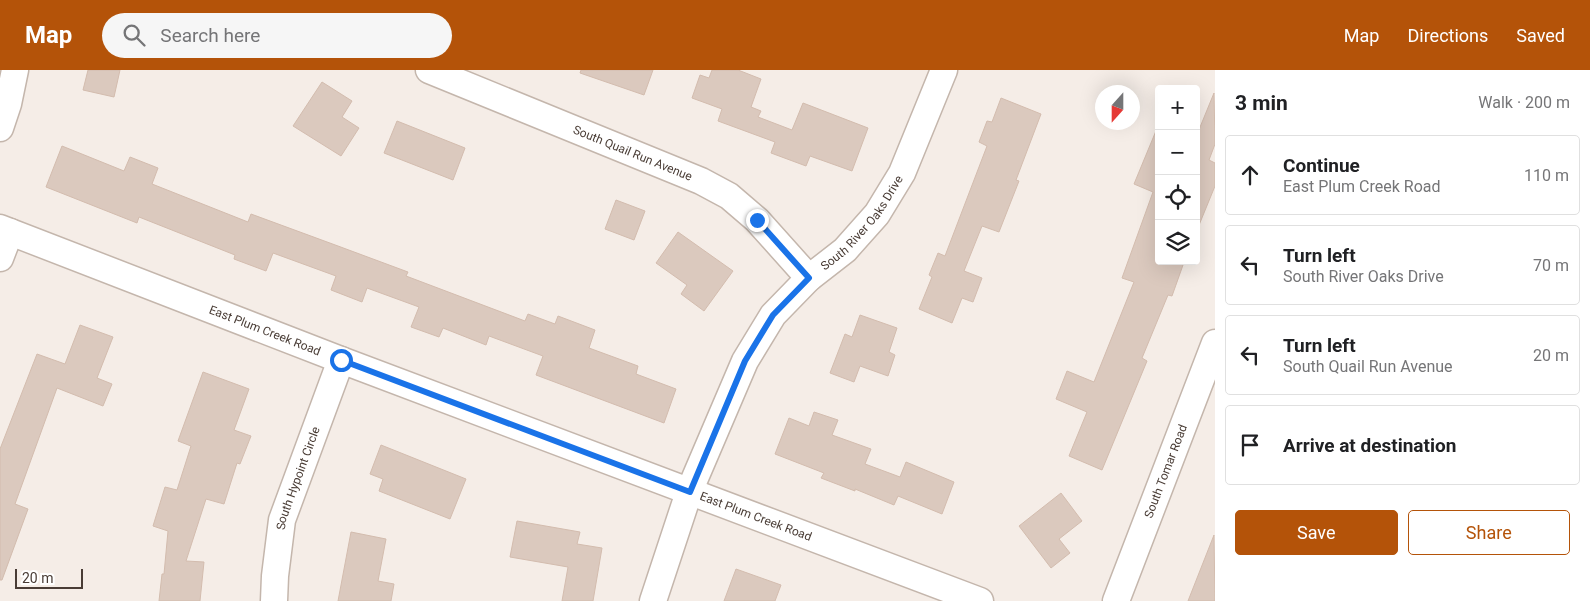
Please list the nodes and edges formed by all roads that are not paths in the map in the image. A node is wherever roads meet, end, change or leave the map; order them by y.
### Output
1 (15, 70) edge
2 (429, 70) edge
3 (944, 70) edge
4 (0, 128) edge
5 (5, 230) edge
6 (0, 258) edge
7 (809, 278) junction
8 (1215, 343) edge
9 (341, 360) junction
10 (690, 492) junction
11 (274, 601) edge
12 (653, 601) edge
13 (980, 601) edge
14 (1116, 601) edge

1 - 4 street
2 - 7 street, South Quail Run Avenue
3 - 7 street, South River Oaks Drive
5 - 6 street
5 - 9 street, East Plum Creek Road
7 - 10 street, South River Oaks Drive
8 - 14 street, South Tomar Road
9 - 10 street, East Plum Creek Road
9 - 11 street, South Hypoint Circle
10 - 12 street, South River Oaks Drive
10 - 13 street, East Plum Creek Road

